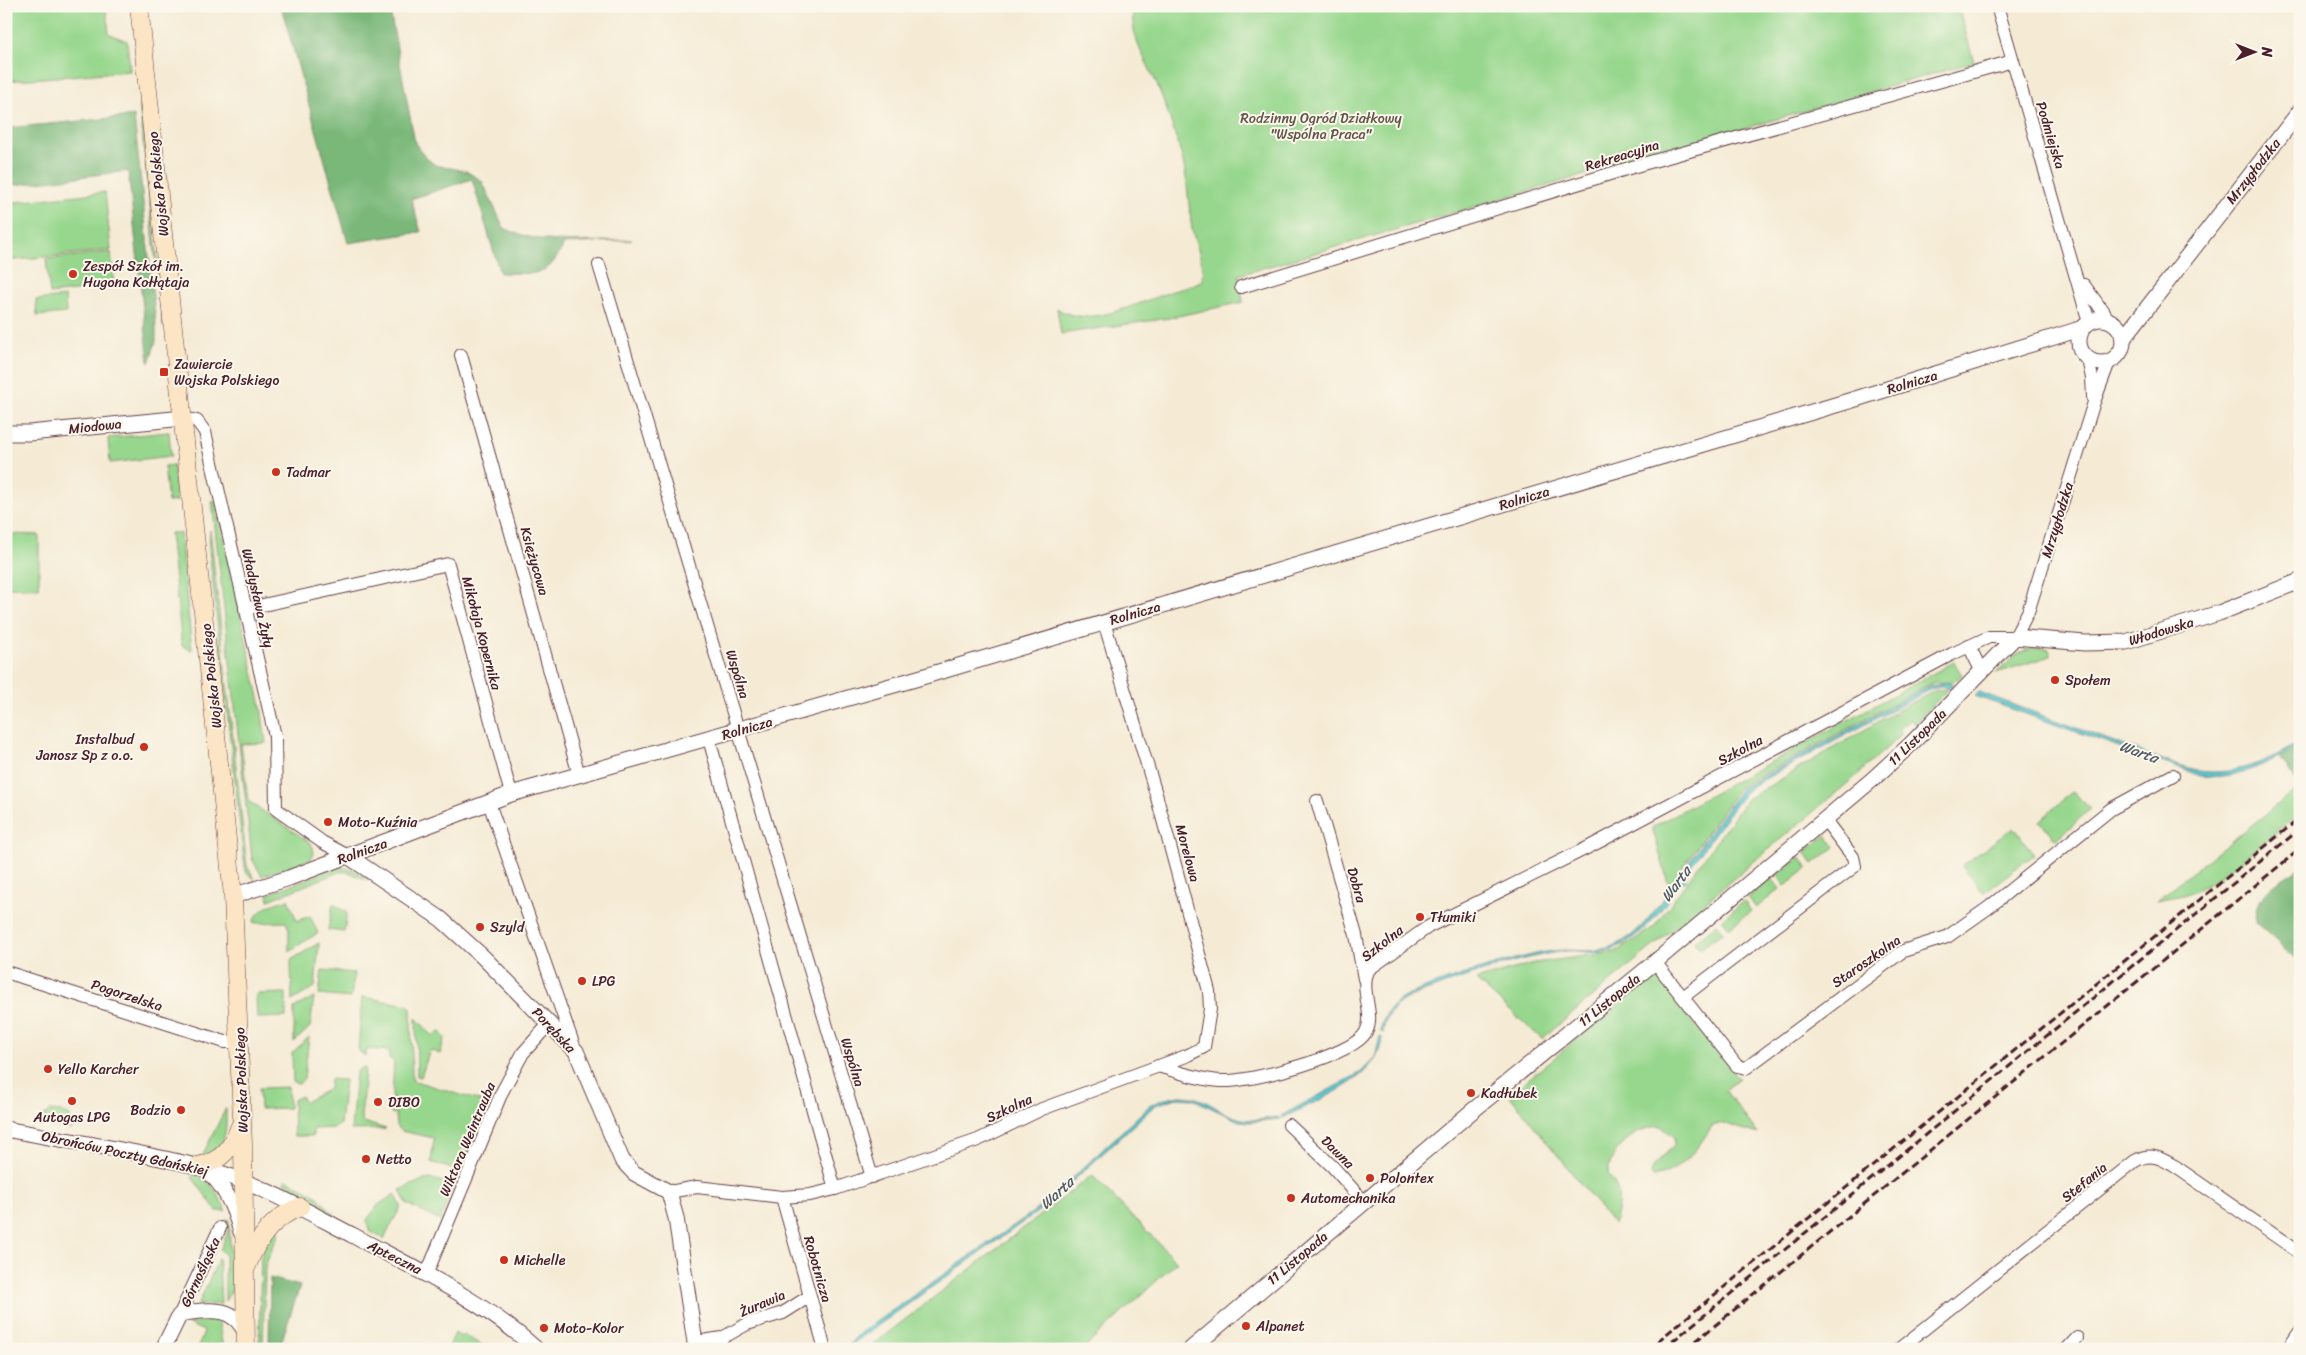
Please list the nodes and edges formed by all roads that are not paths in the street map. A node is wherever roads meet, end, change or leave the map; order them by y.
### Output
1 (139, 6) edge
2 (1997, 6) edge
3 (2013, 60) junction
4 (2300, 111) edge
5 (599, 265) dead end
6 (2076, 273) junction
7 (1242, 287) dead end
8 (2151, 302) junction
9 (2111, 321) junction
10 (2086, 325) junction
11 (2124, 339) junction
12 (2042, 342) junction
13 (2080, 346) junction
14 (461, 355) dead end
15 (2088, 359) junction
16 (2110, 362) junction
17 (2094, 402) junction
18 (184, 418) junction
19 (6, 433) edge
20 (2299, 583) edge
21 (245, 609) junction
22 (1104, 622) junction
23 (2015, 637) junction
24 (1969, 646) junction
25 (1977, 676) junction
26 (739, 730) junction
27 (709, 739) junction
28 (579, 775) junction
29 (2173, 775) dead end
30 (511, 794) junction
31 (276, 799) joint
32 (1317, 801) dead end
33 (489, 803) junction
34 (1825, 820) junction
35 (348, 856) junction
36 (233, 896) junction
37 (1655, 962) junction
38 (6, 972) edge
39 (1364, 979) junction
40 (1683, 996) junction
41 (550, 1024) junction
42 (239, 1042) junction
43 (576, 1051) junction
44 (1158, 1066) junction
45 (242, 1120) junction
46 (1289, 1125) dead end
47 (6, 1129) edge
48 (200, 1167) junction
49 (872, 1177) junction
50 (244, 1180) junction
51 (836, 1190) junction
52 (669, 1192) junction
53 (782, 1196) junction
54 (1364, 1202) junction
55 (300, 1207) junction
56 (220, 1228) dead end
57 (244, 1243) junction
58 (2300, 1253) edge
59 (427, 1274) junction
60 (245, 1276) junction
61 (810, 1296) junction
62 (224, 1311) junction
63 (179, 1316) junction
64 (2300, 1334) edge
65 (2076, 1338) dead end
66 (246, 1342) edge
67 (696, 1345) edge
68 (1906, 1347) edge
69 (163, 1349) edge
70 (536, 1349) edge
71 (826, 1349) edge
72 (1191, 1349) edge
73 (2067, 1349) edge
74 (2290, 1349) edge

1 - 18 main road, Wojska Polskiego
2 - 3 street, Podmiejska
3 - 6 street, Podmiejska
3 - 7 street, Rekreacyjna
4 - 8 street, Mrzygłodzka
5 - 26 street, Wspólna
6 - 9 street, Podmiejska
6 - 10 street, Podmiejska
8 - 9 street, Mrzygłodzka
8 - 11 street, Mrzygłodzka
9 - 10 street
9 - 11 street
10 - 12 street, Rolnicza
10 - 13 street
11 - 16 street
12 - 13 street, Rolnicza
12 - 22 street, Rolnicza
13 - 15 street
14 - 28 street, Księżycowa
15 - 16 street
15 - 17 street, Mrzygłodzka
16 - 17 street, Mrzygłodzka
17 - 23 street, Mrzygłodzka
18 - 19 street, Miodowa
18 - 21 street, Władysława Żyły
18 - 36 main road, Wojska Polskiego
20 - 23 street, Włodowska
21 - 30 street, Mikołaja Kopernika
21 - 31 street, Władysława Żyły
22 - 26 street, Rolnicza
22 - 44 street, Morelowa
23 - 24 street, Szkolna
23 - 25 street, 11 Listopada
24 - 25 street
24 - 39 street, Szkolna
25 - 34 street, 11 Listopada
26 - 27 street, Rolnicza
26 - 49 street, Wspólna
27 - 28 street, Rolnicza
27 - 51 street
28 - 30 street, Rolnicza
29 - 40 street, Staroszkolna
30 - 33 street, Rolnicza
31 - 35 street, Porębska
32 - 39 street, Dobra
33 - 35 street, Rolnicza
33 - 43 street
34 - 37 street, 11 Listopada
34 - 40 street
35 - 36 street, Rolnicza
35 - 41 street, Porębska
36 - 42 main road, Wojska Polskiego
37 - 40 street, Staroszkolna
37 - 54 street, 11 Listopada
38 - 42 street, Pogorzelska
39 - 44 street, Szkolna
41 - 43 street, Porębska
41 - 59 street, Wiktora Weintrauba
42 - 45 main road, Wojska Polskiego
43 - 52 street, Porębska
44 - 49 street, Szkolna
45 - 48 main road
45 - 50 main road, Wojska Polskiego
46 - 54 street, Dawna
47 - 48 street, Obrońców Poczty Gdańskiej
48 - 50 street, Obrońców Poczty Gdańskiej
48 - 57 street
49 - 51 street, Szkolna
50 - 55 street, Apteczna
50 - 57 main road, Wojska Polskiego
51 - 53 street, Szkolna
52 - 53 street, Szkolna
52 - 67 street
53 - 61 street, Robotnicza
54 - 72 street, 11 Listopada
55 - 59 street, Apteczna
55 - 60 main road
56 - 63 street, Górnośląska
57 - 60 main road, Wojska Polskiego
58 - 68 street, Stefania
59 - 70 street, Apteczna
60 - 62 street
60 - 66 main road, Wojska Polskiego
61 - 67 street, Żurawia
61 - 71 street, Robotnicza
62 - 63 street, Górnośląska
62 - 66 street
63 - 69 street, Górnośląska
64 - 74 street
65 - 73 street

